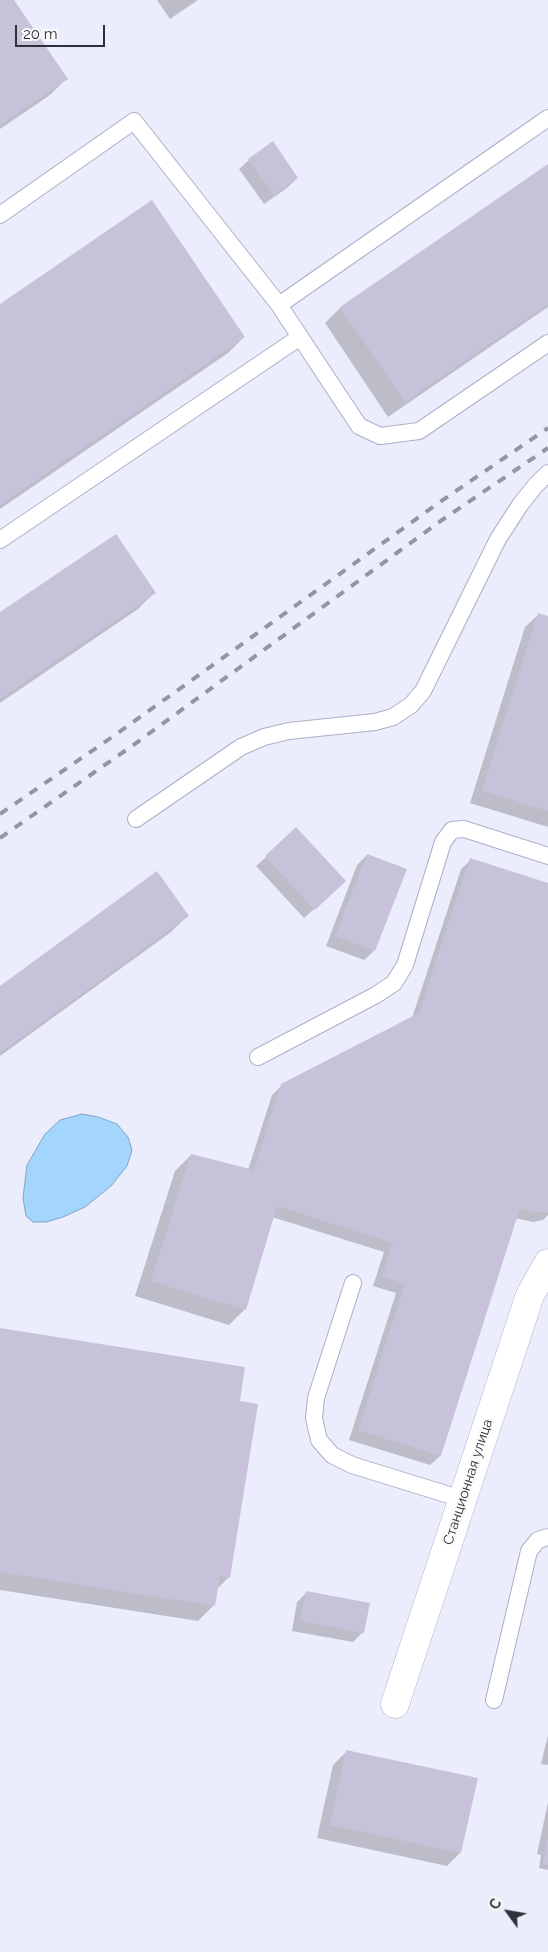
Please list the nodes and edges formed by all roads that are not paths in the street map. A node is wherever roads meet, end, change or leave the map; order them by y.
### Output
1 (548, 118) edge
2 (0, 215) edge
3 (279, 305) junction
4 (300, 337) junction
5 (548, 343) edge
6 (548, 473) edge
7 (0, 540) edge
8 (136, 819) dead end
9 (548, 856) edge
10 (258, 1057) dead end
11 (548, 1263) edge
12 (353, 1283) dead end
13 (462, 1499) junction
14 (548, 1537) edge
15 (494, 1700) dead end
16 (395, 1704) dead end

1 - 3 lane
2 - 3 lane
3 - 4 lane
4 - 5 lane
4 - 7 lane
6 - 8 lane
9 - 10 lane
11 - 13 street, Станционная улица
12 - 13 lane
13 - 16 street, Станционная улица
14 - 15 lane

